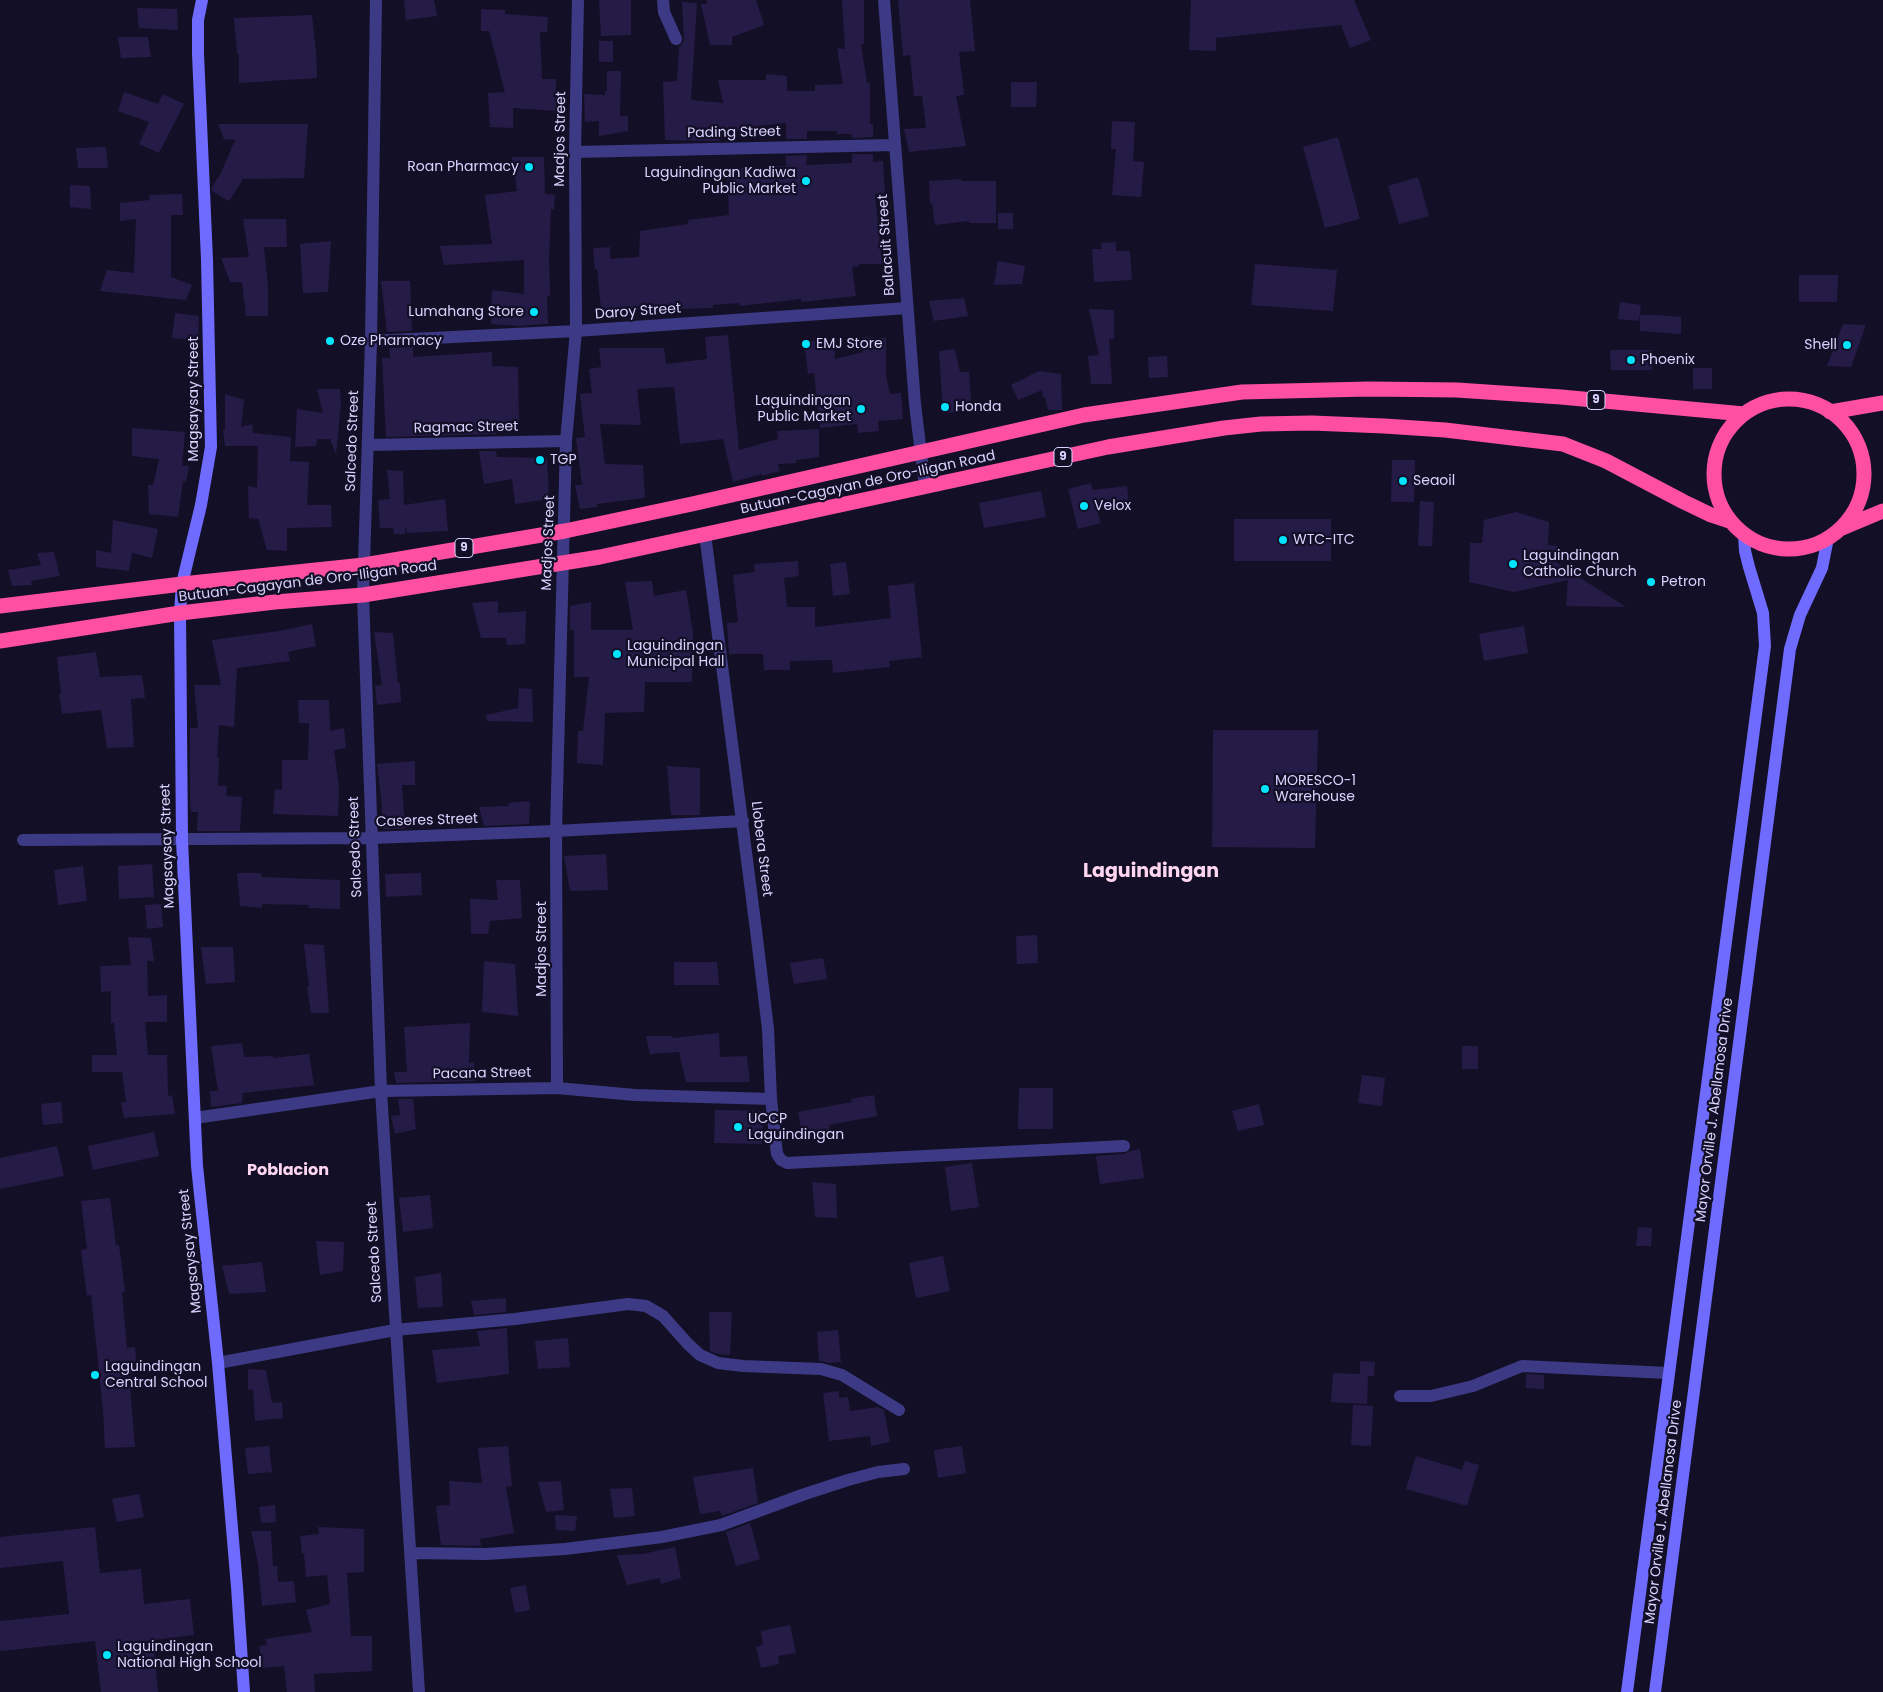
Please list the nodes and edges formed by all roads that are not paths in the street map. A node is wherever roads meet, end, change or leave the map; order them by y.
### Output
1 (202, 0) edge
2 (376, 0) edge
3 (578, 0) edge
4 (662, 0) edge
5 (884, 0) edge
6 (676, 39) dead end
7 (894, 145) junction
8 (575, 152) junction
9 (907, 308) junction
10 (576, 332) junction
11 (371, 341) junction
12 (1883, 403) edge
13 (1830, 412) junction
14 (1744, 414) junction
15 (566, 441) junction
16 (368, 445) junction
17 (921, 452) junction
18 (925, 487) junction
19 (1883, 511) edge
20 (1729, 520) junction
21 (1840, 528) junction
22 (565, 531) junction
23 (705, 534) junction
24 (1744, 535) junction
25 (1828, 538) junction
26 (563, 564) junction
27 (364, 565) junction
28 (182, 584) junction
29 (364, 595) junction
30 (0, 606) edge
31 (180, 613) junction
32 (0, 641) edge
33 (743, 821) junction
34 (556, 831) junction
35 (370, 838) junction
36 (23, 840) dead end
37 (182, 840) junction
38 (558, 1088) junction
39 (380, 1091) junction
40 (772, 1099) junction
41 (195, 1118) junction
42 (1124, 1146) dead end
43 (395, 1330) junction
44 (218, 1363) junction
45 (1668, 1372) junction
46 (1400, 1396) dead end
47 (899, 1410) dead end
48 (904, 1469) dead end
49 (411, 1554) junction
50 (244, 1692) edge
51 (419, 1692) edge
52 (1627, 1692) edge
53 (1656, 1692) edge

1 - 28 main road, Magsaysay Street
2 - 11 street, Salcedo Street
3 - 8 street, Madjos Street
4 - 6 street
5 - 7 street, Balacuit Street
7 - 8 street, Pading Street
7 - 9 street, Balacuit Street
8 - 10 street, Madjos Street
9 - 10 street, Daroy Street
9 - 17 street, Balacuit Street
10 - 11 street, Daroy Street
10 - 15 street, Madjos Street
11 - 16 street, Salcedo Street
12 - 13 highway
13 - 14 highway, 9
13 - 21 highway, 9
14 - 17 highway, Butuan-Cagayan de Oro-Iligan Road / 9
14 - 20 highway, 9
15 - 16 street, Ragmac Street
15 - 22 street, Madjos Street
16 - 27 street, Salcedo Street
17 - 18 street, Balacuit Street
17 - 22 highway, Butuan-Cagayan de Oro-Iligan Road / 9
18 - 20 highway, Butuan-Cagayan de Oro-Iligan Road / 9
18 - 23 highway, Butuan-Cagayan de Oro-Iligan Road / 9
19 - 21 highway, 9
20 - 24 highway, 9
21 - 25 highway, 9
22 - 26 street, Madjos Street
22 - 27 highway, Butuan-Cagayan de Oro-Iligan Road / 9
23 - 26 highway, Butuan-Cagayan de Oro-Iligan Road / 9
23 - 33 street, Llobera Street
24 - 25 highway, 9
24 - 45 main road, Mayor Orville J. Abellanosa Drive
25 - 53 main road, Mayor Orville J. Abellanosa Drive
26 - 29 highway, Butuan-Cagayan de Oro-Iligan Road / 9
26 - 34 street, Madjos Street
27 - 28 highway, Butuan-Cagayan de Oro-Iligan Road / 9
27 - 29 street, Salcedo Street
28 - 30 highway, Butuan-Cagayan de Oro-Iligan Road / 9
28 - 31 main road, Magsaysay Street
29 - 31 highway, Butuan-Cagayan de Oro-Iligan Road / 9
29 - 35 street, Salcedo Street
31 - 32 highway, Butuan-Cagayan de Oro-Iligan Road / 9
31 - 37 main road, Magsaysay Street
33 - 34 street, Caseres Street
33 - 40 street, Llobera Street
34 - 35 street, Caseres Street
34 - 38 street, Madjos Street
35 - 37 street, Caseres Street
35 - 39 street, Salcedo Street
36 - 37 street, Caseres Street
37 - 41 main road, Magsaysay Street
38 - 39 street, Pacana Street
38 - 40 street, Pacana Street
39 - 41 street, Pacana Street
39 - 43 street, Salcedo Street
40 - 42 street, Llobera Street
41 - 44 main road, Magsaysay Street
43 - 44 street
43 - 47 street
43 - 49 street, Salcedo Street
44 - 50 main road, Magsaysay Street
45 - 46 street
45 - 52 main road, Mayor Orville J. Abellanosa Drive
48 - 49 street
49 - 51 street, Salcedo Street

